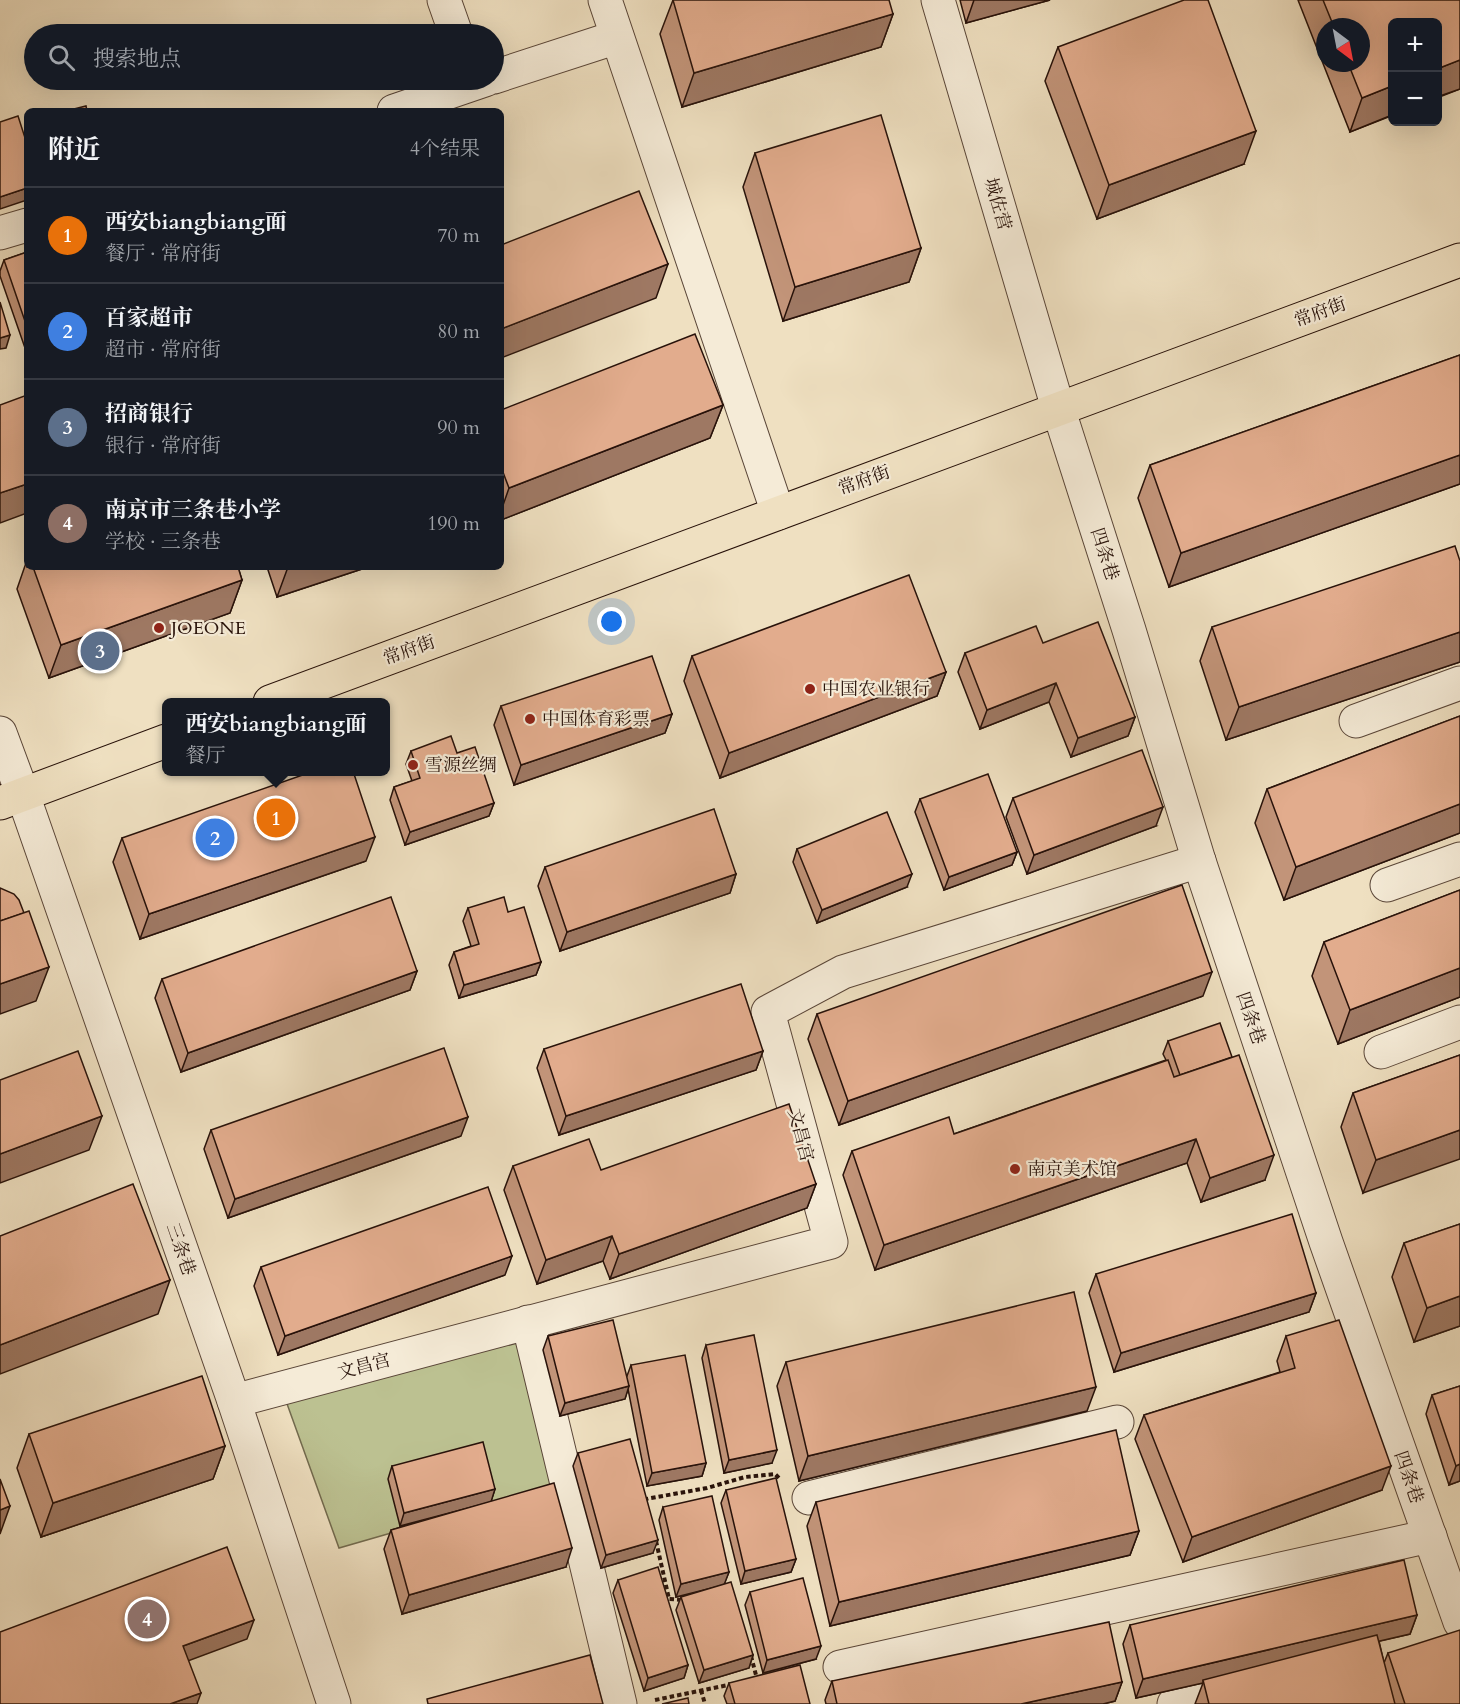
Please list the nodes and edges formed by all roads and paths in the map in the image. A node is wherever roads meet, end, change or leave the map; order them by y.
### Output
1 (444, 0) edge
2 (605, 0) edge
3 (938, 0) edge
4 (452, 24) edge
5 (617, 37) junction
6 (504, 72) edge
7 (452, 90) edge
8 (402, 108) edge
9 (24, 226) edge
10 (0, 233) edge
11 (1460, 260) edge
12 (1058, 408) junction
13 (778, 513) junction
14 (1460, 682) edge
15 (281, 698) edge
16 (1356, 721) dead end
17 (0, 733) edge
18 (162, 743) edge
19 (12, 799) edge
20 (1460, 859) edge
21 (1198, 861) junction
22 (1387, 885) dead end
23 (1460, 1022) edge
24 (1381, 1052) dead end
25 (528, 1322) junction
26 (234, 1401) junction
27 (1117, 1422) dead end
28 (808, 1497) joint
29 (649, 1510) edge
30 (654, 1532) edge
31 (1430, 1536) junction
32 (688, 1599) edge
33 (1460, 1622) edge
34 (749, 1647) edge
35 (840, 1667) dead end
36 (767, 1676) edge
37 (757, 1678) junction
38 (1272, 1678) edge
39 (746, 1681) edge
40 (735, 1683) edge
41 (701, 1690) junction
42 (635, 1703) edge
43 (334, 1704) edge
44 (705, 1704) edge
45 (1178, 1704) edge

1 - 4 street
2 - 5 street
3 - 12 street, 城佐营
5 - 6 street
5 - 13 street
7 - 8 street
9 - 10 street
11 - 12 main road, 常府街
12 - 13 main road, 常府街
12 - 21 street, 四条巷
13 - 15 main road, 常府街
14 - 16 street
17 - 19 street, 三条巷
18 - 19 main road
19 - 26 street, 三条巷
20 - 22 street
21 - 25 street, 文昌宫
21 - 31 street, 四条巷
23 - 24 street
25 - 26 street, 文昌宫
25 - 42 street
26 - 43 street, 三条巷
27 - 28 street
28 - 29 path
30 - 32 path
31 - 33 street, 四条巷
31 - 35 street
34 - 37 path
36 - 37 path
37 - 39 path
38 - 45 street
40 - 41 path
41 - 42 path
41 - 44 path

